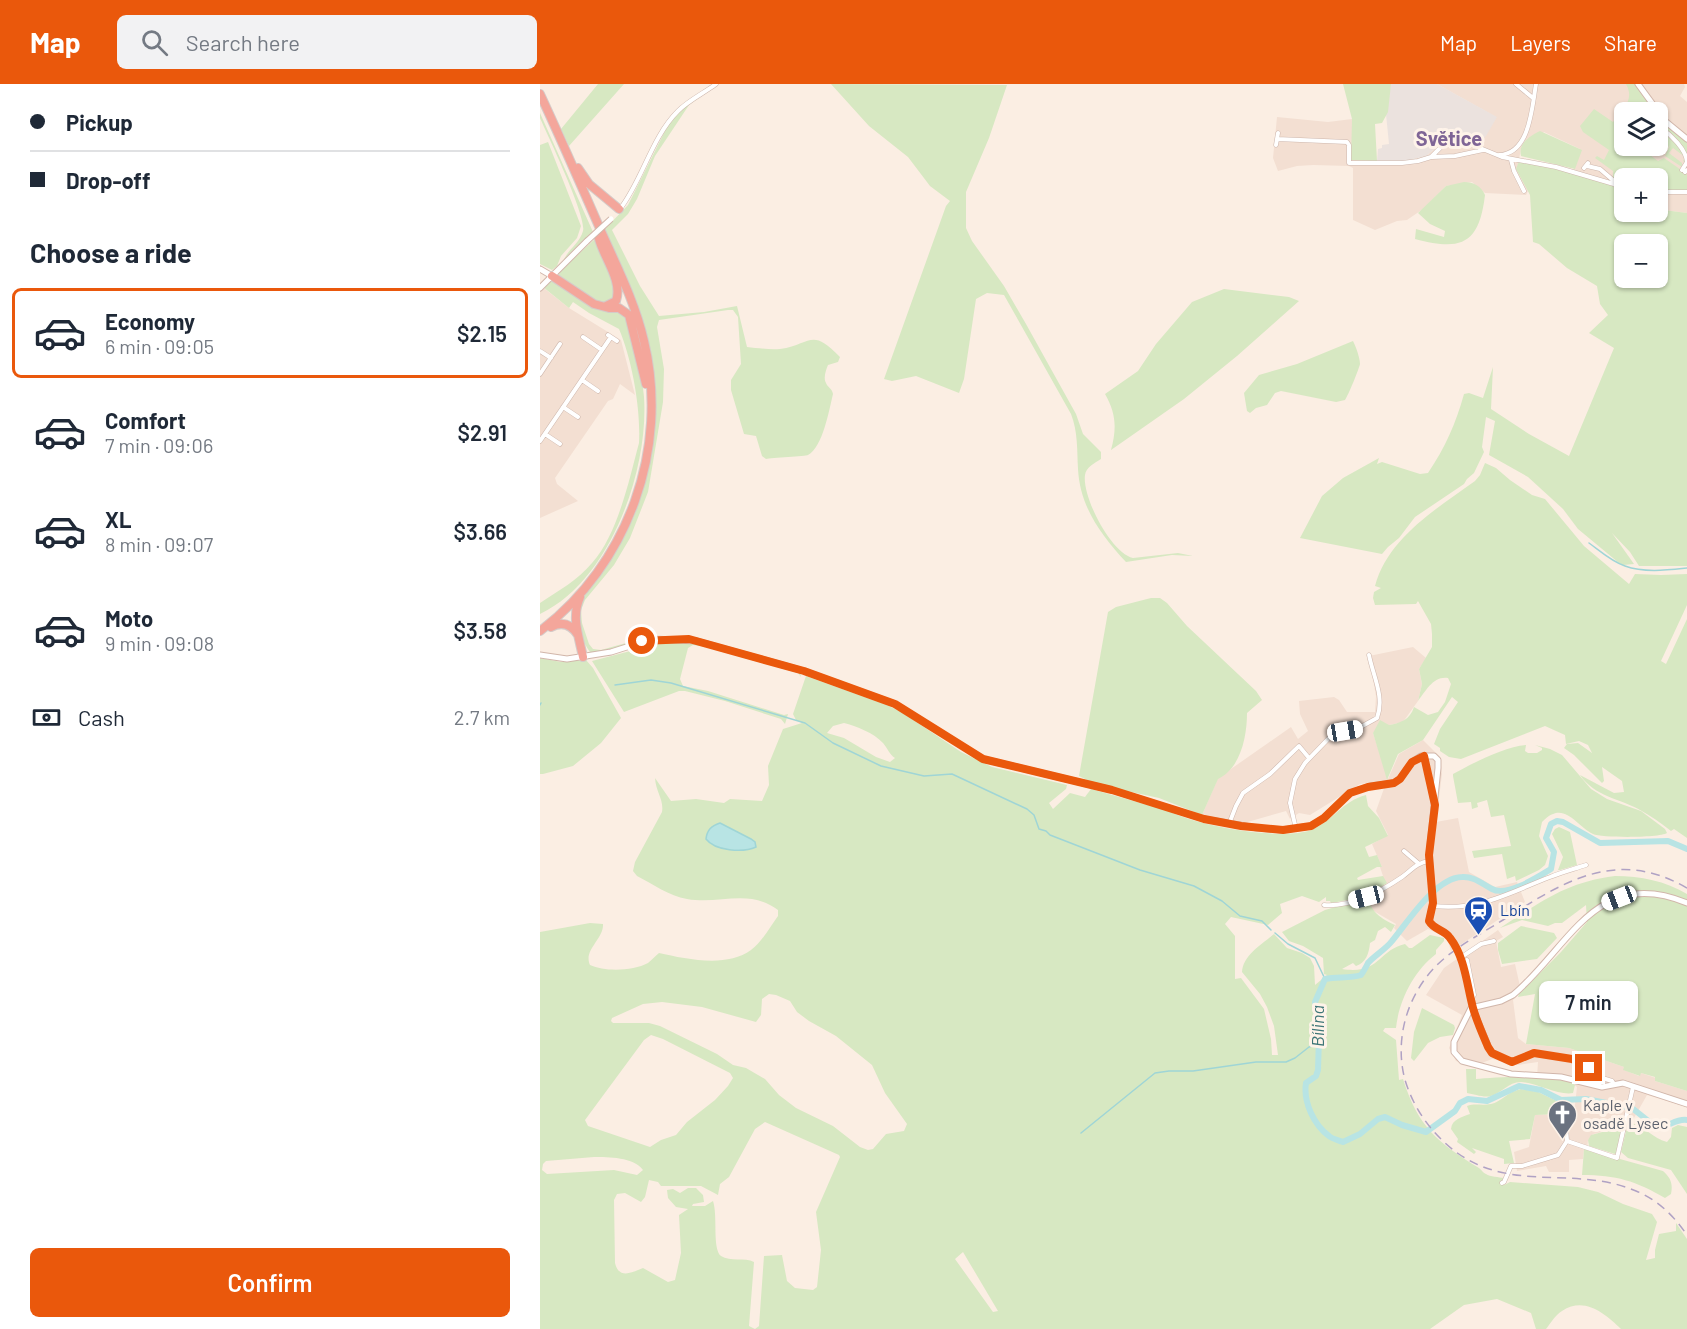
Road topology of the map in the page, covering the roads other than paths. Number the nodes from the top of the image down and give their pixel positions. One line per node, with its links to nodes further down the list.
1 (716, 84): 28 (street)
2 (1516, 84): 6 (street)
3 (1536, 84): 6 (street)
4 (1638, 84): 7 (street)
5 (540, 94): 11 (highway)
6 (1533, 98): 15 (street)
7 (1650, 102)
8 (540, 107): 29 (highway)
9 (1668, 123): 12 (street)
10 (1668, 134): 22 (street)
11 (560, 136): 28 (highway); 49 (highway)
12 (1687, 139)
13 (1276, 145): 17 (street)
14 (1483, 150): 16 (street); 17 (street); 17 (street)
15 (1516, 150): 16 (street); 19 (street)
16 (1495, 155): 18 (street)
17 (1431, 158)
18 (1512, 160): 19 (street); 25 (street)
19 (1522, 161): 24 (street)
20 (1683, 161): 22 (street)
21 (1586, 166): 23 (street)
22 (1684, 170)
23 (1614, 181)
24 (1614, 185)
25 (1524, 191)
26 (1668, 192): 27 (street)
27 (1687, 192)
28 (619, 209): 31 (street, bridge)
29 (599, 239): 33 (highway); 42 (highway)
30 (540, 269): 31 (street)
31 (552, 276): 32 (street); 33 (highway)
32 (540, 288)
33 (602, 307): 42 (highway)
34 (583, 337): 37 (street)
35 (617, 341): 37 (street)
36 (560, 344): 39 (street)
37 (602, 350): 41 (street)
38 (540, 351): 39 (street)
39 (551, 358): 40 (street)
40 (540, 374)
41 (582, 380): 43 (street); 44 (street)
42 (646, 384): 50 (highway)
43 (598, 391)
44 (563, 407): 45 (street); 46 (street)
45 (578, 417)
46 (545, 434): 47 (street); 48 (street)
47 (540, 441)
48 (560, 444)
49 (583, 592): 51 (highway); 52 (highway)
50 (540, 625)
51 (540, 632): 52 (highway)
52 (579, 638): 55 (highway)
53 (1369, 654): 57 (street)
54 (540, 655): 55 (street)
55 (584, 657): 59 (street)
56 (1424, 756): 58 (street); 58 (street); 60 (street)
57 (1309, 758): 59 (street); 60 (street)
58 (1435, 805): 62 (street)
59 (1228, 824): 60 (street)
60 (1296, 829)
61 (1404, 851): 63 (street)
62 (1429, 861): 63 (street); 65 (street)
63 (1418, 863): 67 (street)
64 (1586, 865): 65 (street)
65 (1433, 902): 69 (street)
66 (1687, 903): 72 (street)
67 (1324, 905)
68 (1494, 941): 69 (street)
69 (1460, 958): 71 (street)
70 (1467, 960): 71 (street)
71 (1471, 999): 72 (street)
72 (1473, 1007): 73 (street); 73 (street)
73 (1614, 1084): 74 (street)
74 (1634, 1087): 75 (street); 77 (street)
75 (1687, 1104)
76 (1566, 1127): 77 (street)
77 (1567, 1141): 78 (street)
78 (1502, 1183)

